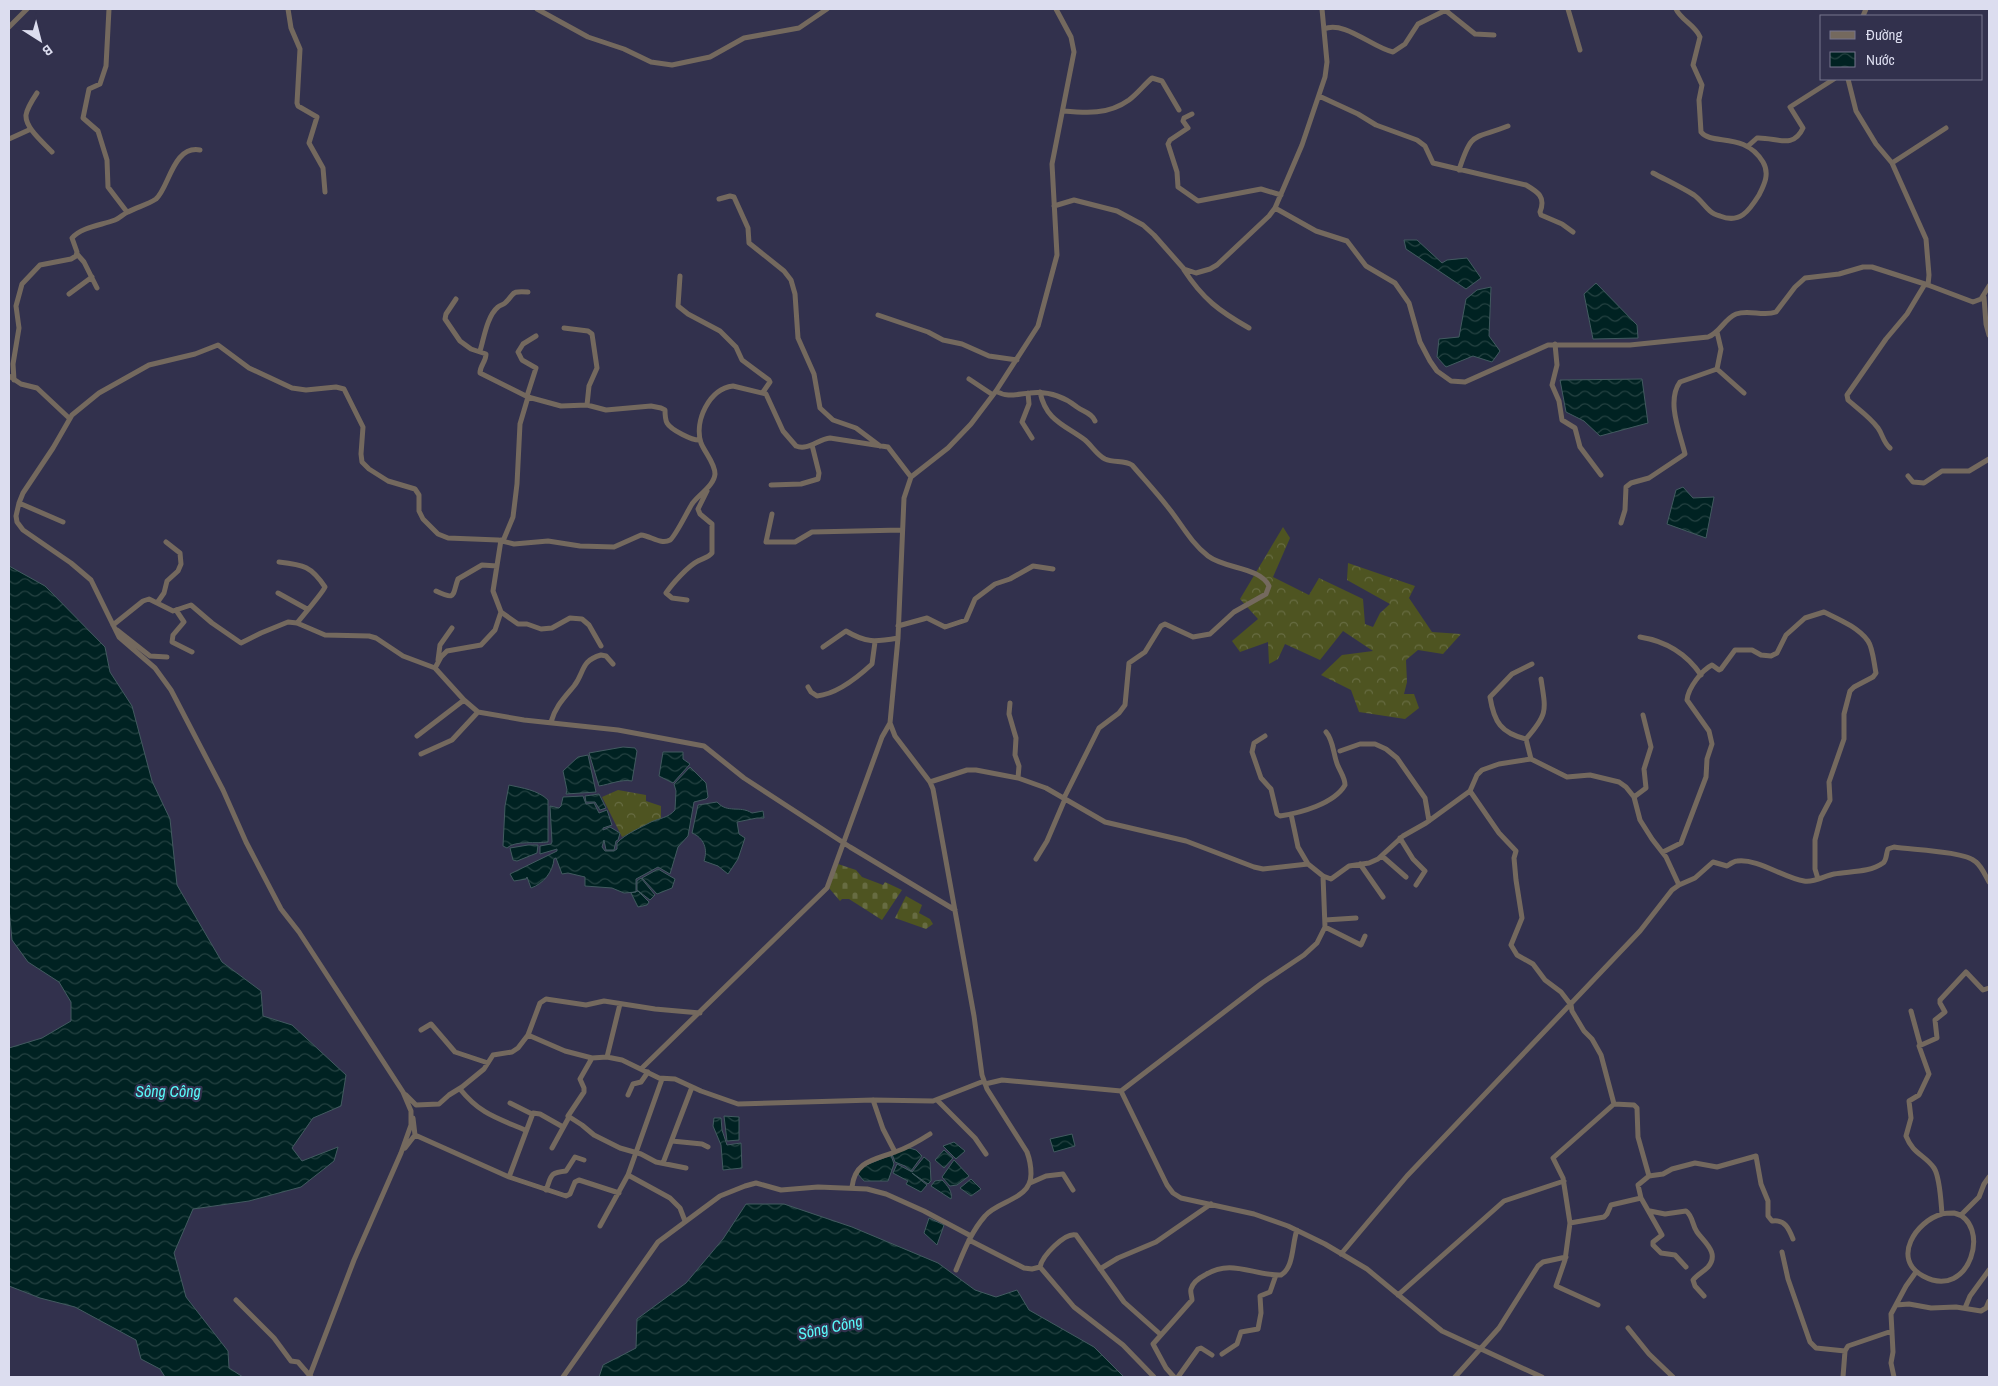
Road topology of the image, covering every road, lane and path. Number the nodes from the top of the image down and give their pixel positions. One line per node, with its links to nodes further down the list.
1 (27, 9): 11 (street)
2 (109, 9): 37 (street)
3 (288, 9): 32 (street)
4 (537, 9): 5 (street)
5 (827, 9)
6 (1056, 9): 20 (street)
7 (1322, 9): 12 (street)
8 (1568, 9): 14 (street)
9 (1676, 9): 26 (street)
10 (1446, 10): 12 (street); 13 (street)
11 (9, 27)
12 (1324, 29): 18 (street)
13 (1494, 35)
14 (1580, 50)
15 (1832, 80): 26 (street)
16 (1848, 80): 29 (street)
17 (37, 93): 23 (street)
18 (1319, 96): 30 (street); 33 (street)
19 (1179, 110): 20 (street)
20 (1063, 111): 35 (street)
21 (1192, 114): 33 (street)
22 (1508, 126): 30 (street)
23 (31, 128): 25 (street); 28 (street)
24 (1946, 128): 29 (street)
25 (9, 139)
26 (1748, 146): 31 (street)
27 (200, 150): 37 (street)
28 (52, 152)
29 (1892, 163): 43 (street)
30 (1459, 170): 38 (street)
31 (1653, 173)
32 (325, 192)
33 (1281, 195): 36 (street)
34 (719, 199): 74 (street)
35 (1054, 206): 40 (street); 58 (street)
36 (1275, 208): 40 (street); 56 (street)
37 (127, 212): 39 (street)
38 (1573, 232)
39 (77, 254): 42 (street); 60 (street)
40 (1184, 269): 52 (street)
41 (680, 276): 62 (street)
42 (92, 277): 45 (street); 47 (street)
43 (1926, 284): 48 (street); 53 (street); 75 (street)
44 (1989, 286): 48 (street)
45 (97, 288)
46 (528, 292): 57 (street)
47 (69, 294)
48 (1984, 296): 54 (street)
49 (456, 298): 57 (street)
50 (878, 316): 58 (street)
51 (564, 328): 68 (street)
52 (1249, 328)
53 (1717, 332): 56 (street); 59 (street)
54 (1989, 335)
55 (536, 336): 67 (street)
56 (1555, 344): 77 (street)
57 (480, 351): 67 (street)
58 (1017, 360): 64 (street)
59 (1717, 369): 66 (street); 85 (street)
60 (11, 378): 69 (street)
61 (969, 380): 64 (street)
62 (763, 392): 72 (street); 73 (street)
63 (1040, 392): 65 (street); 70 (street); 136 (street)
64 (994, 393): 65 (street); 79 (street)
65 (1028, 393): 71 (street)
66 (1744, 393)
67 (527, 397): 68 (street); 87 (street)
68 (587, 405): 72 (street)
69 (69, 418): 82 (street); 87 (street)
70 (1095, 421)
71 (1032, 438)
72 (700, 440): 80 (street)
73 (812, 445): 74 (street); 81 (street)
74 (880, 446): 79 (street)
75 (1890, 448)
76 (1989, 459): 78 (street)
77 (1601, 475)
78 (1908, 476)
79 (911, 477): 86 (street)
80 (710, 484): 87 (street); 94 (street)
81 (771, 486)
82 (19, 503): 84 (street); 100 (street)
83 (772, 514): 86 (street)
84 (63, 522)
85 (1621, 523)
86 (902, 530): 101 (street)
87 (502, 541): 90 (street)
88 (166, 542): 95 (street)
89 (279, 562): 96 (street)
90 (497, 566): 92 (street); 98 (street)
91 (1052, 569): 101 (street)
92 (436, 591)
93 (278, 593): 96 (street)
94 (687, 600)
95 (157, 602): 97 (street); 100 (street)
96 (307, 609): 99 (street)
97 (176, 610): 99 (street); 108 (street)
98 (500, 612): 106 (street); 110 (street)
99 (297, 623): 113 (street)
100 (114, 626): 109 (street); 176 (street)
101 (898, 626): 104 (street)
102 (452, 628): 110 (street)
103 (1640, 637): 114 (street)
104 (898, 638): 105 (street); 122 (street)
105 (875, 642): 107 (street); 116 (street)
106 (601, 646)
107 (823, 647)
108 (192, 652)
109 (167, 656)
110 (438, 662): 113 (street)
111 (613, 664): 121 (street)
112 (1532, 664): 128 (street)
113 (435, 668): 117 (street)
114 (1701, 675): 141 (street); 148 (street)
115 (1541, 679): 128 (street)
116 (808, 686)
117 (464, 700): 119 (street); 124 (street)
118 (1010, 704): 132 (street)
119 (478, 712): 121 (street); 130 (street)
120 (1643, 715): 135 (street)
121 (551, 722): 140 (street)
122 (890, 723): 125 (street); 127 (street)
123 (1326, 732): 137 (street)
124 (417, 736)
125 (895, 736): 127 (street); 133 (street)
126 (1265, 736): 137 (street)
127 (882, 737): 140 (street)
128 (1526, 739): 131 (street)
129 (1340, 751): 138 (street)
130 (420, 754)
131 (1531, 759): 134 (street); 135 (street)
132 (1018, 778): 133 (street); 136 (street)
133 (930, 782): 153 (street)
134 (1470, 791): 138 (street); 160 (street)
135 (1634, 797): 141 (street)
136 (1064, 798): 143 (street); 144 (street)
137 (1291, 814): 144 (street)
138 (1429, 822): 139 (street)
139 (1400, 838): 142 (street); 150 (street)
140 (843, 843): 153 (street); 162 (street)
141 (1663, 852): 151 (street)
142 (1382, 856): 145 (street); 147 (street)
143 (1036, 859)
144 (1308, 864): 146 (street)
145 (1360, 864): 146 (street); 152 (street)
146 (1323, 876): 155 (street)
147 (1406, 877)
148 (1818, 879): 149 (street); 151 (street)
149 (1989, 882)
150 (1416, 885)
151 (1678, 885): 160 (street)
152 (1383, 897)
153 (955, 910): 172 (street)
154 (1356, 918): 155 (street)
155 (1325, 920): 156 (street)
156 (1324, 927): 157 (street); 175 (street)
157 (1366, 936)
158 (1989, 988): 165 (street)
159 (620, 1004): 162 (street); 164 (street); 166 (street)
160 (1571, 1005): 181 (street); 221 (street)
161 (1911, 1011): 165 (street)
162 (700, 1013): 169 (street)
163 (421, 1030): 168 (street)
164 (528, 1035): 167 (street); 168 (street)
165 (1920, 1044): 212 (street)
166 (607, 1057): 167 (street); 169 (street)
167 (592, 1058): 184 (street)
168 (488, 1063): 174 (street)
169 (642, 1068): 170 (street)
170 (648, 1072): 171 (street); 177 (street)
171 (662, 1079): 173 (street); 194 (street)
172 (984, 1083): 175 (street); 179 (street); 204 (street)
173 (692, 1087): 178 (street); 189 (street)
174 (460, 1089): 176 (street); 186 (street)
175 (1121, 1091): 210 (street)
176 (403, 1092): 182 (street)
177 (628, 1095)
178 (873, 1100): 179 (street); 192 (street)
179 (937, 1100): 195 (street)
180 (510, 1103): 183 (street)
181 (1614, 1104): 200 (street); 203 (street)
182 (410, 1111): 188 (street); 193 (street)
183 (532, 1114): 185 (street); 186 (street)
184 (569, 1118): 185 (street); 194 (street)
185 (564, 1128): 191 (street)
186 (525, 1130): 201 (street)
187 (930, 1134): 192 (street)
188 (416, 1135): 193 (street); 201 (street)
189 (672, 1141): 190 (street); 197 (street)
190 (708, 1147)
191 (552, 1148)
192 (895, 1152): 205 (street)
193 (401, 1153): 244 (street)
194 (636, 1153): 197 (street); 199 (street)
195 (986, 1154)
196 (584, 1160): 206 (street)
197 (663, 1163): 198 (street)
198 (686, 1168)
199 (628, 1175): 208 (street); 214 (street)
200 (1649, 1176): 209 (street); 219 (street)
201 (509, 1177): 206 (street)
202 (1989, 1177): 213 (street)
203 (1564, 1181): 215 (street); 230 (street)
204 (1030, 1183): 207 (street); 218 (street)
205 (852, 1187): 214 (street); 218 (street)
206 (546, 1190): 208 (street)
207 (1073, 1190)
208 (619, 1193): 216 (street)
209 (1641, 1198): 211 (street); 215 (street)
210 (1210, 1204): 217 (street); 225 (street)
211 (1650, 1211): 224 (street); 231 (street)
212 (1942, 1214): 213 (street); 228 (street)
213 (1961, 1215): 228 (street)
214 (685, 1221): 245 (street)
215 (1570, 1223): 222 (street)
216 (600, 1226)
217 (1297, 1230): 221 (street); 229 (street)
218 (970, 1238): 223 (street); 226 (street)
219 (1793, 1239)
220 (1782, 1252): 241 (street)
221 (1341, 1254): 230 (street)
222 (1566, 1257): 234 (street); 240 (street)
223 (1040, 1267): 225 (street); 246 (street)
224 (1686, 1267)
225 (1100, 1269): 239 (street)
226 (956, 1270)
227 (1989, 1270): 236 (street)
228 (1916, 1272): 235 (street)
229 (1276, 1275): 239 (street); 242 (street)
230 (1398, 1295): 240 (street)
231 (1704, 1296)
232 (236, 1300): 244 (street)
233 (1989, 1301): 236 (street)
234 (1598, 1305)
235 (1896, 1305): 236 (street); 238 (street)
236 (1965, 1308)
237 (1628, 1328): 250 (street)
238 (1892, 1331): 241 (street); 252 (street)
239 (1160, 1334): 247 (street)
240 (1481, 1349): 248 (street); 249 (street)
241 (1845, 1351): 251 (street)
242 (1222, 1354)
243 (1212, 1356): 247 (street)
244 (311, 1376)
245 (563, 1377)
246 (1154, 1377)
247 (1176, 1377)
248 (1455, 1377)
249 (1542, 1377)
250 (1673, 1377)
251 (1843, 1377)
252 (1894, 1377)

